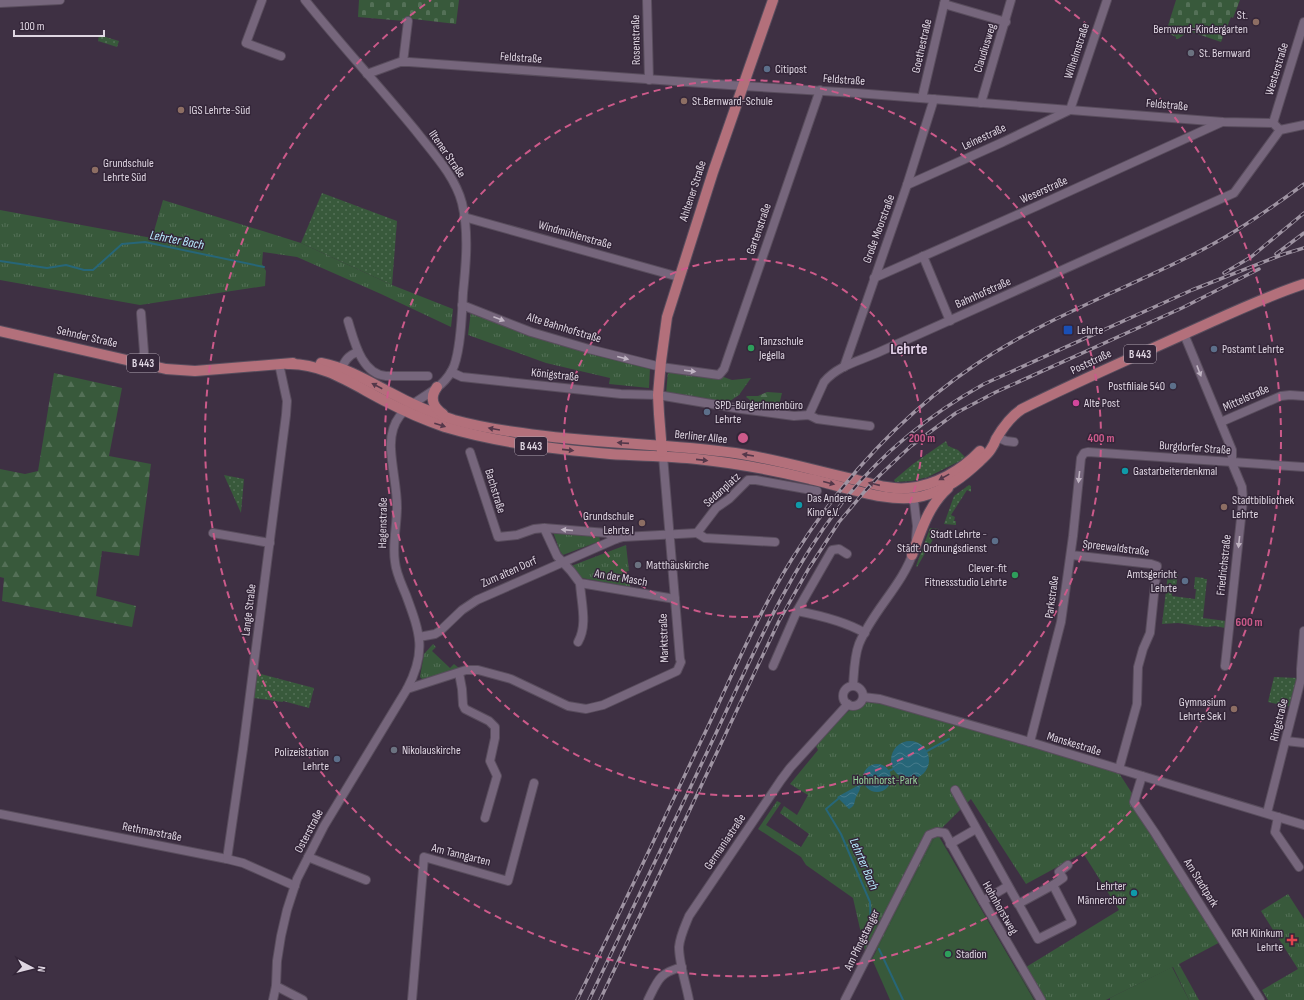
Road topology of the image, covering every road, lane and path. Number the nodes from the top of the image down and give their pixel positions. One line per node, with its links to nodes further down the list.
1 (53, 0): 2 (street); 10 (street)
2 (60, 0)
3 (262, 0): 14 (street)
4 (305, 0): 16 (street, Iltener Straße)
5 (648, 0): 17 (street, Rosenstraße)
6 (773, 0): 18 (main road, Ahltener Straße)
7 (1012, 0): 12 (street, Claudiusweg)
8 (1107, 0): 23 (street, Wilhelmstraße)
9 (945, 2): 12 (street); 20 (street, Goethestraße)
10 (0, 3)
11 (408, 21): 15 (street)
12 (1006, 22): 22 (street, Claudiusweg)
13 (1304, 22): 25 (street, Westerstraße)
14 (281, 56)
15 (403, 62): 16 (street, Feldstraße); 17 (street, Feldstraße)
16 (367, 74): 29 (street, Iltener Straße)
17 (649, 80): 18 (street, Feldstraße)
18 (743, 86): 19 (street, Feldstraße); 31 (main road, Ahltener Straße)
19 (820, 90): 20 (street, Feldstraße); 47 (street, Gartenstraße)
20 (922, 98): 21 (street, Feldstraße)
21 (934, 99): 22 (street, Feldstraße); 28 (street, Große Moorstraße)
22 (981, 103): 23 (street, Feldstraße)
23 (1070, 110): 24 (street, Feldstraße); 28 (street, Leinestraße)
24 (1223, 122): 25 (street, Feldstraße); 30 (street, Weserstraße)
25 (1273, 123): 27 (street)
26 (1304, 125): 27 (street)
27 (1280, 130): 37 (street, Bahnhofstraße)
28 (907, 185): 32 (street, Große Moorstraße)
29 (464, 217): 31 (street, Windmühlenstraße); 34 (street, Iltener Straße)
30 (923, 256): 32 (street, Weserstraße); 37 (street)
31 (679, 277): 43 (main road, Ahltener Straße)
32 (874, 278): 44 (street, Große Moorstraße)
33 (1304, 284): 39 (main road, Poststraße / B 443)
34 (462, 305): 43 (street, Alte Bahnhofstraße, one-way to 43); 46 (street, Iltener Straße)
35 (141, 313): 41 (street)
36 (348, 321): 40 (street)
37 (950, 321): 44 (street, Bahnhofstraße)
38 (0, 331): 41 (main road, Sehnder Straße / B 443)
39 (1184, 334): 55 (street, Friedrichstraße, one-way to 55); 57 (main road, Poststraße / B 443)
40 (358, 352): 45 (street); 48 (street)
41 (142, 363): 42 (main road, Sehnder Straße / B 443)
42 (284, 364): 45 (main road, Sehnder Straße / B 443); 73 (street, Lange Straße)
43 (661, 367): 47 (street, Alte Bahnhofstraße, one-way to 47); 50 (main road, Ahltener Straße)
44 (844, 367): 53 (street, Bahnhofstraße)
45 (340, 372): 52 (main road, Sehnder Straße / B 443)
46 (451, 372): 49 (street, Iltener Straße); 50 (street, Königstraße)
47 (720, 375)
48 (428, 376)
49 (437, 387): 52 (street, Iltener Straße); 54 (main road)
50 (658, 394): 53 (street); 59 (main road, Marktstraße)
51 (1304, 396): 55 (street, Mittelstraße)
52 (408, 407): 54 (main road, Berliner Allee / B 443); 59 (main road, Berliner Allee / B 443, one-way to 59); 83 (street, Hagenstraße)
53 (809, 415): 56 (street)
54 (454, 420): 59 (main road, Berliner Allee / B 443, one-way to 54)
55 (1221, 422): 62 (street, Friedrichstraße)
56 (870, 426)
57 (997, 436): 58 (street); 64 (main road, Poststraße / B 443); 66 (main road, Berliner Allee / B 443, one-way to 66)
58 (1014, 442)
59 (662, 451): 66 (main road, Berliner Allee / B 443); 70 (street, Marktstraße)
60 (470, 452): 67 (street, Bachstraße)
61 (1084, 453): 62 (street, Burgdorfer Straße); 76 (street, Parkstraße, one-way to 76)
62 (1232, 463): 63 (street, Burgdorfer Straße); 86 (street, Friedrichstraße, one-way to 86)
63 (1304, 467)
64 (952, 484): 66 (main road, Poststraße / B 443); 75 (main road)
65 (817, 492): 69 (street, Sedanplatz)
66 (914, 493): 75 (street)
67 (544, 528): 71 (street, one-way to 67); 77 (street, An der Masch)
68 (213, 533): 73 (street)
69 (697, 533): 70 (street); 72 (street)
70 (670, 535): 71 (street); 79 (street, Marktstraße)
71 (616, 539): 77 (street, Zum alten Dorf)
72 (775, 542)
73 (270, 543): 108 (street, Lange Straße)
74 (847, 554): 80 (street)
75 (912, 555): 82 (street)
76 (1071, 555): 93 (street, Parkstraße); 95 (street, Spreewaldstraße)
77 (563, 562): 78 (street, An der Masch); 83 (street, Zum alten Dorf)
78 (580, 583): 79 (street, An der Masch); 84 (street)
79 (675, 599): 87 (street, Marktstraße)
80 (797, 611): 82 (street); 85 (street)
81 (1304, 631): 92 (street, Ringstraße)
82 (865, 633): 88 (street)
83 (419, 637): 89 (street, Hagenstraße)
84 (578, 642)
85 (773, 666)
86 (1225, 666)
87 (459, 672): 89 (street, Marktstraße); 102 (street)
88 (853, 686): 90 (street); 91 (street)
89 (407, 689): 107 (street, Osterstraße)
90 (863, 697): 91 (street); 93 (street, Manskestraße)
91 (848, 704): 117 (street, Germaniastraße)
92 (1286, 741): 94 (street); 99 (street, Ringstraße)
93 (1030, 742): 95 (street, Manskestraße)
94 (1304, 743)
95 (1119, 769): 96 (street, Manskestraße)
96 (1142, 776): 99 (street, Manskestraße); 126 (street, Am Stadtpark)
97 (534, 783): 121 (street, Am Tanngarten)
98 (955, 790): 104 (street)
99 (1267, 813): 101 (street, Manskestraße)
100 (0, 814): 108 (street, Rethmarstraße)
101 (1278, 817): 103 (street, Manskestraße); 110 (street)
102 (485, 818)
103 (1304, 825)
104 (976, 829): 106 (street); 114 (street)
105 (937, 832): 106 (street, Hohnhorstweg); 124 (street, Am Pfingstanger)
106 (950, 844): 115 (street, Hohnhorstweg)
107 (308, 857): 111 (street); 113 (street, Osterstraße)
108 (227, 859): 113 (street, Rethmarstraße)
109 (1068, 865): 112 (street)
110 (1299, 867)
111 (366, 880)
112 (1052, 884): 116 (street); 116 (street)
113 (295, 886): 118 (street, Osterstraße)
114 (1008, 886): 115 (street); 116 (street)
115 (985, 900): 125 (street, Hohnhorstweg)
116 (1018, 904)
117 (682, 967): 122 (street); 123 (street, Germaniastraße)
118 (276, 986): 119 (street, Osterstraße); 120 (street)
119 (273, 1000)
120 (303, 1000)
121 (412, 1000)
122 (648, 1000)
123 (689, 1000)
124 (845, 1000)
125 (1041, 1000)
126 (1260, 1000)

